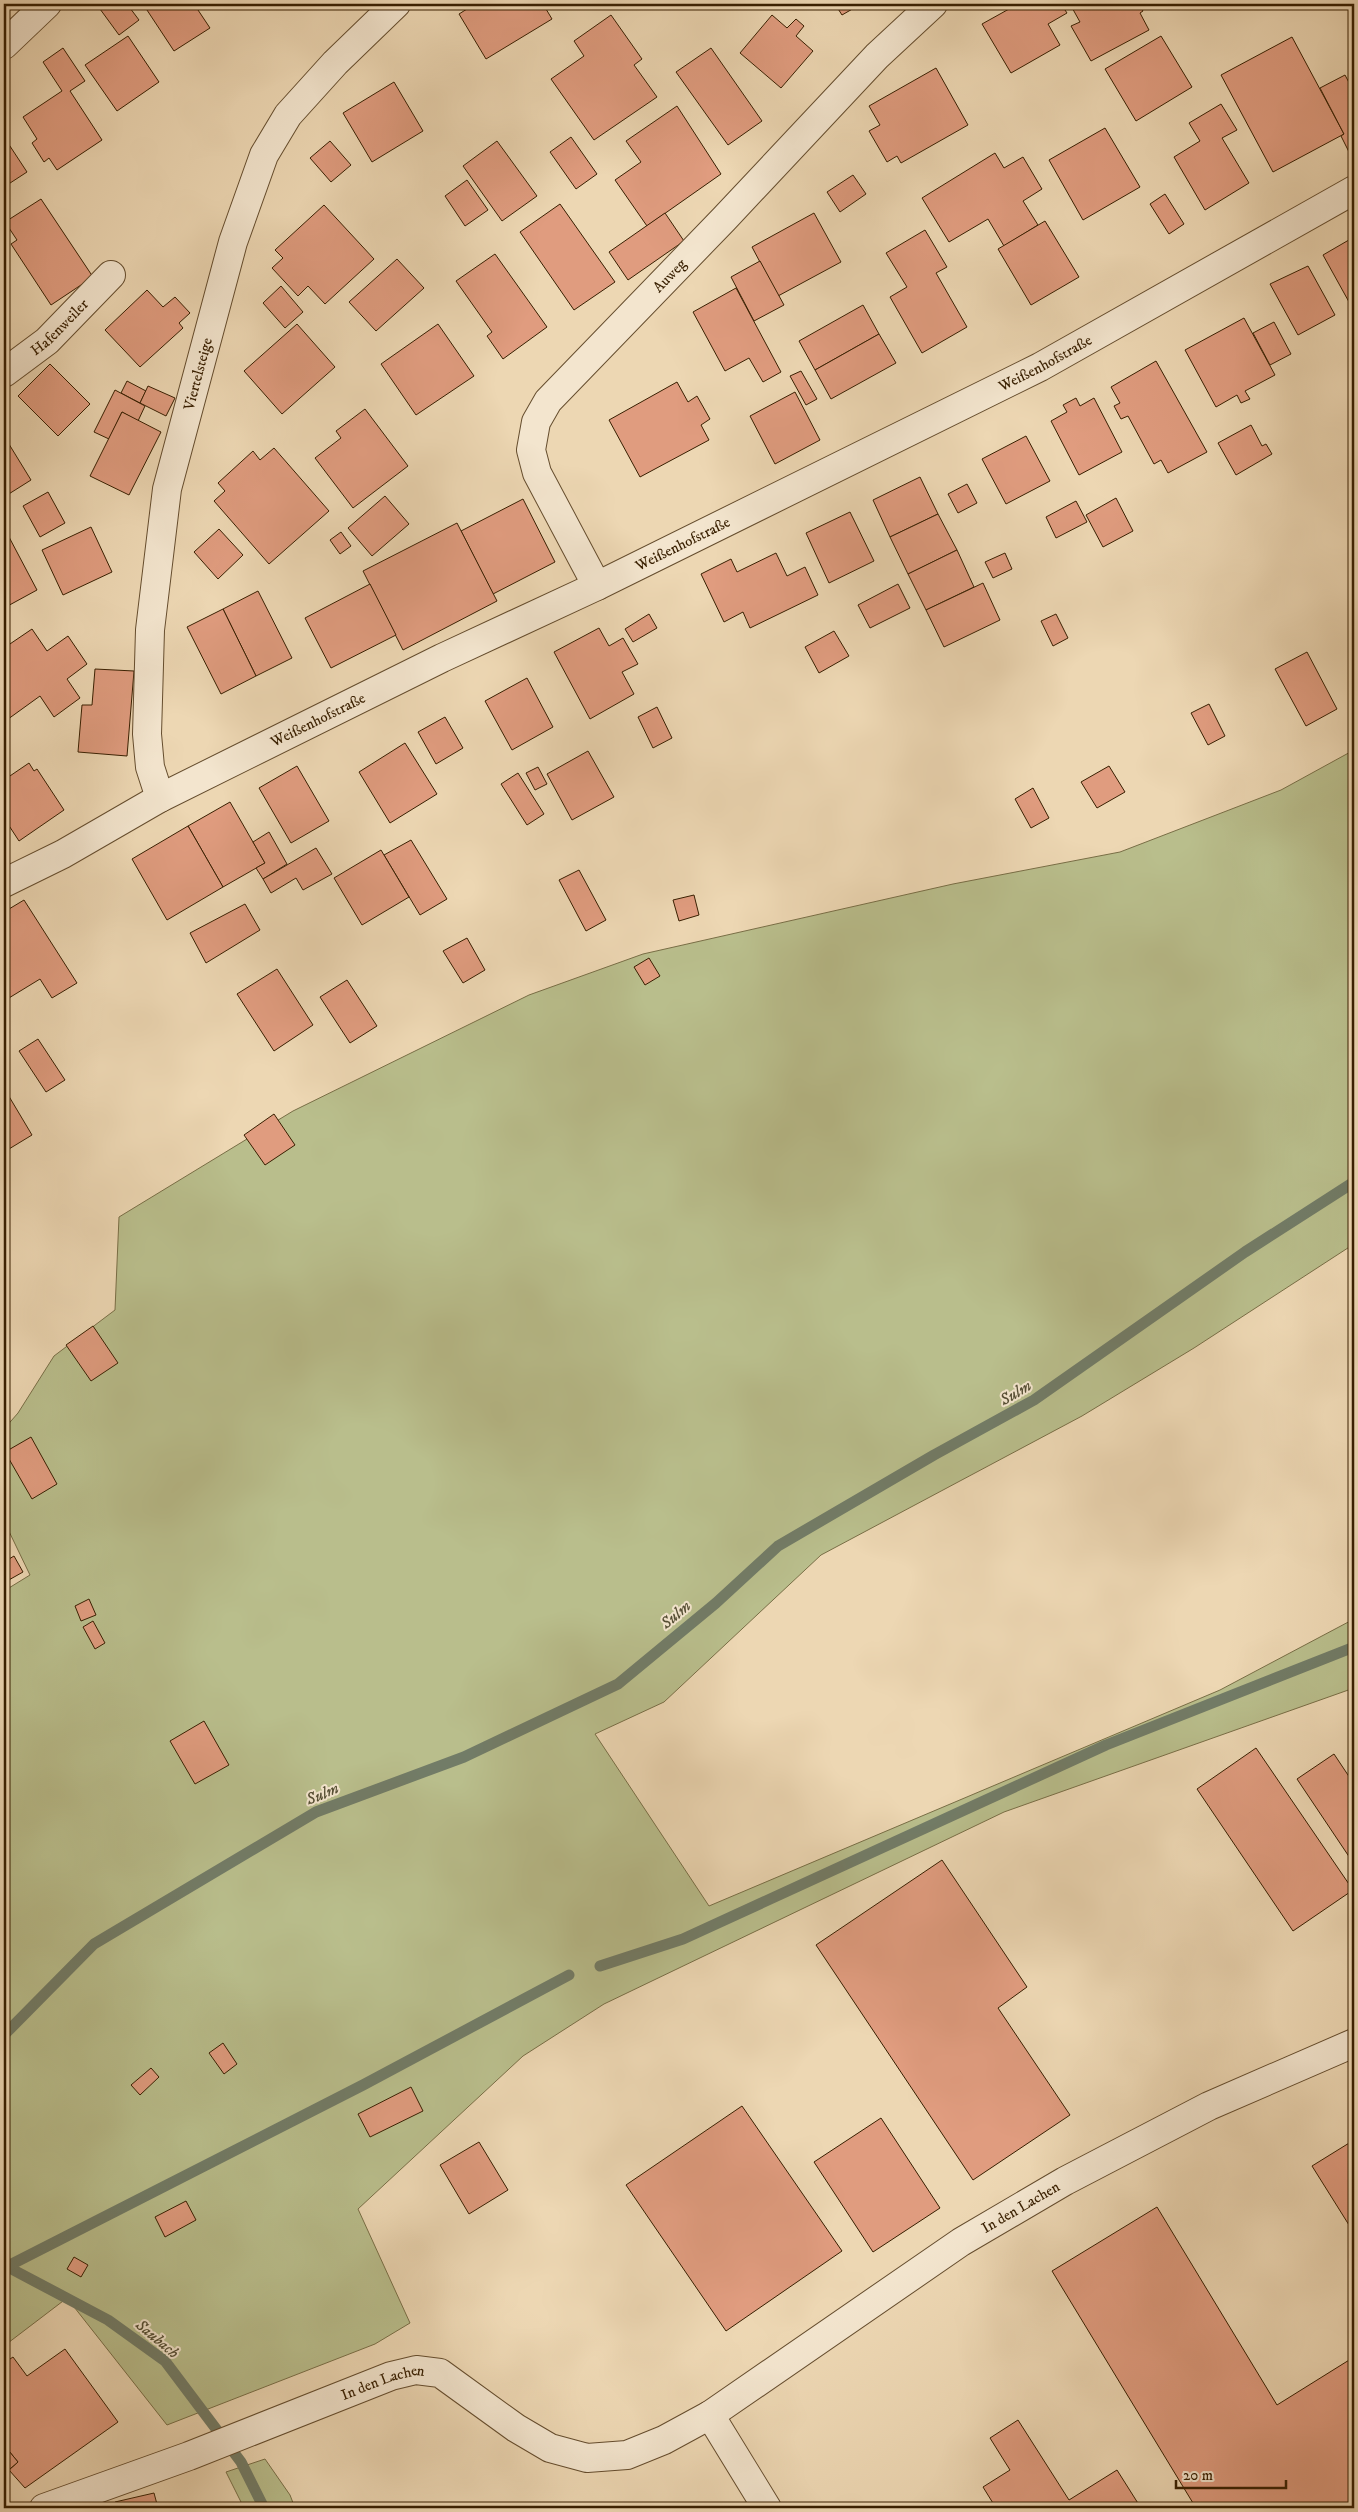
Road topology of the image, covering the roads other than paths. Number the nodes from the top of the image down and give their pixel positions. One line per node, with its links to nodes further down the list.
1 (47, 4): 4 (street)
2 (396, 4): 9 (street, Viertelsteige)
3 (933, 4): 8 (street, Auweg)
4 (4, 45)
5 (1354, 190): 8 (street, Weißenhofstraße)
6 (111, 274): 7 (street, Hafenweiler)
7 (4, 373)
8 (597, 586): 9 (street, Weißenhofstraße)
9 (160, 798): 10 (street, Weißenhofstraße)
10 (4, 883)
11 (1354, 2043): 12 (street, In den Lachen)
12 (710, 2415): 13 (street, In den Lachen); 14 (street)
13 (44, 2508)
14 (767, 2508)

